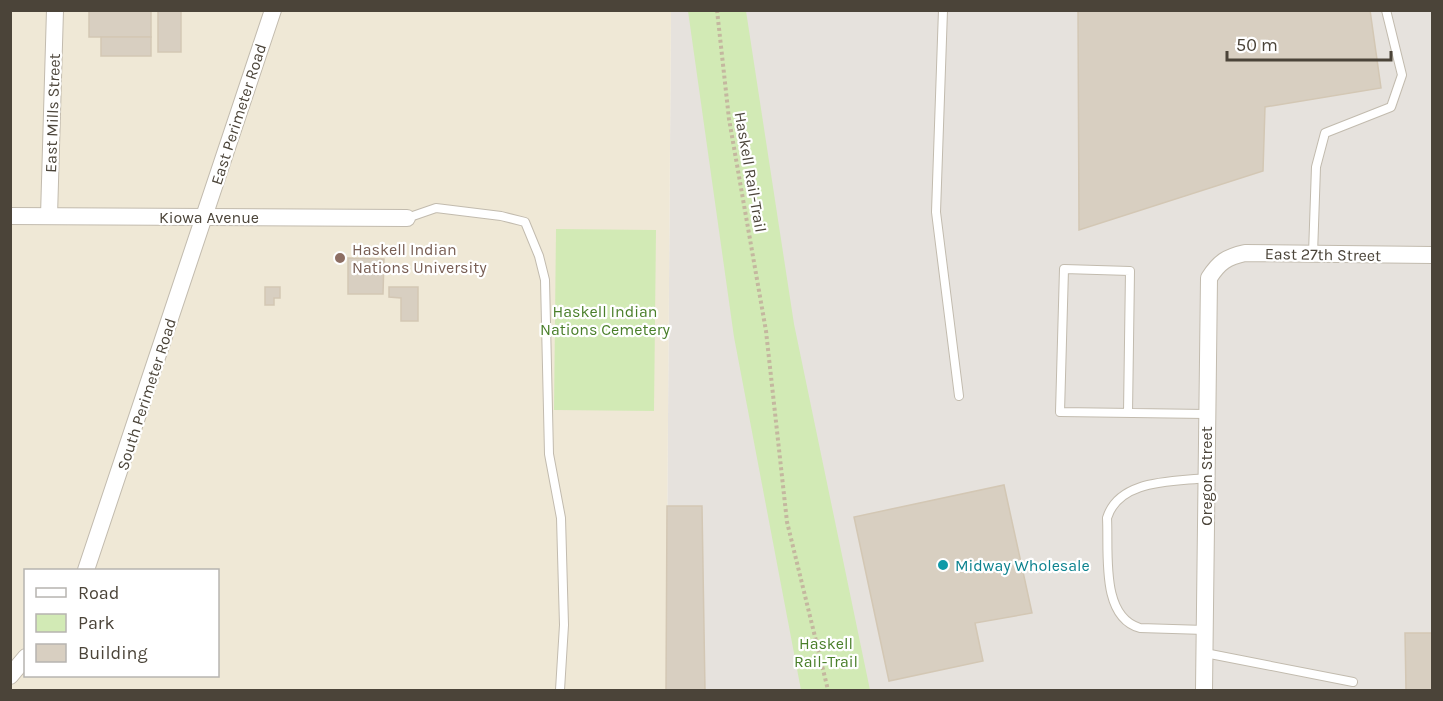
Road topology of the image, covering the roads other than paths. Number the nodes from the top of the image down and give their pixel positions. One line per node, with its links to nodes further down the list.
1 (55, 10): 6 (street, East Mills Street)
2 (273, 10): 7 (street, East Perimeter Road)
3 (943, 10): 12 (lane)
4 (1386, 10): 9 (lane)
5 (10, 216): 6 (street, Kiowa Avenue)
6 (49, 216): 7 (street, Kiowa Avenue)
7 (204, 218): 8 (street, Kiowa Avenue); 16 (street, South Perimeter Road)
8 (407, 218): 22 (lane)
9 (1313, 254): 10 (street, East 27th Street); 11 (street, East 27th Street)
10 (1432, 255)
11 (1217, 264): 14 (street, Oregon Street)
12 (959, 396)
13 (1128, 413): 13 (lane); 14 (lane)
14 (1206, 414): 15 (street, Oregon Street)
15 (1206, 478): 17 (street, Oregon Street); 17 (lane)
16 (86, 569)
17 (1205, 630): 18 (street, Oregon Street)
18 (1204, 653): 21 (lane); 23 (street, Oregon Street)
19 (24, 659): 20 (street)
20 (10, 676)
21 (1353, 682)
22 (560, 690)
23 (1204, 690)

